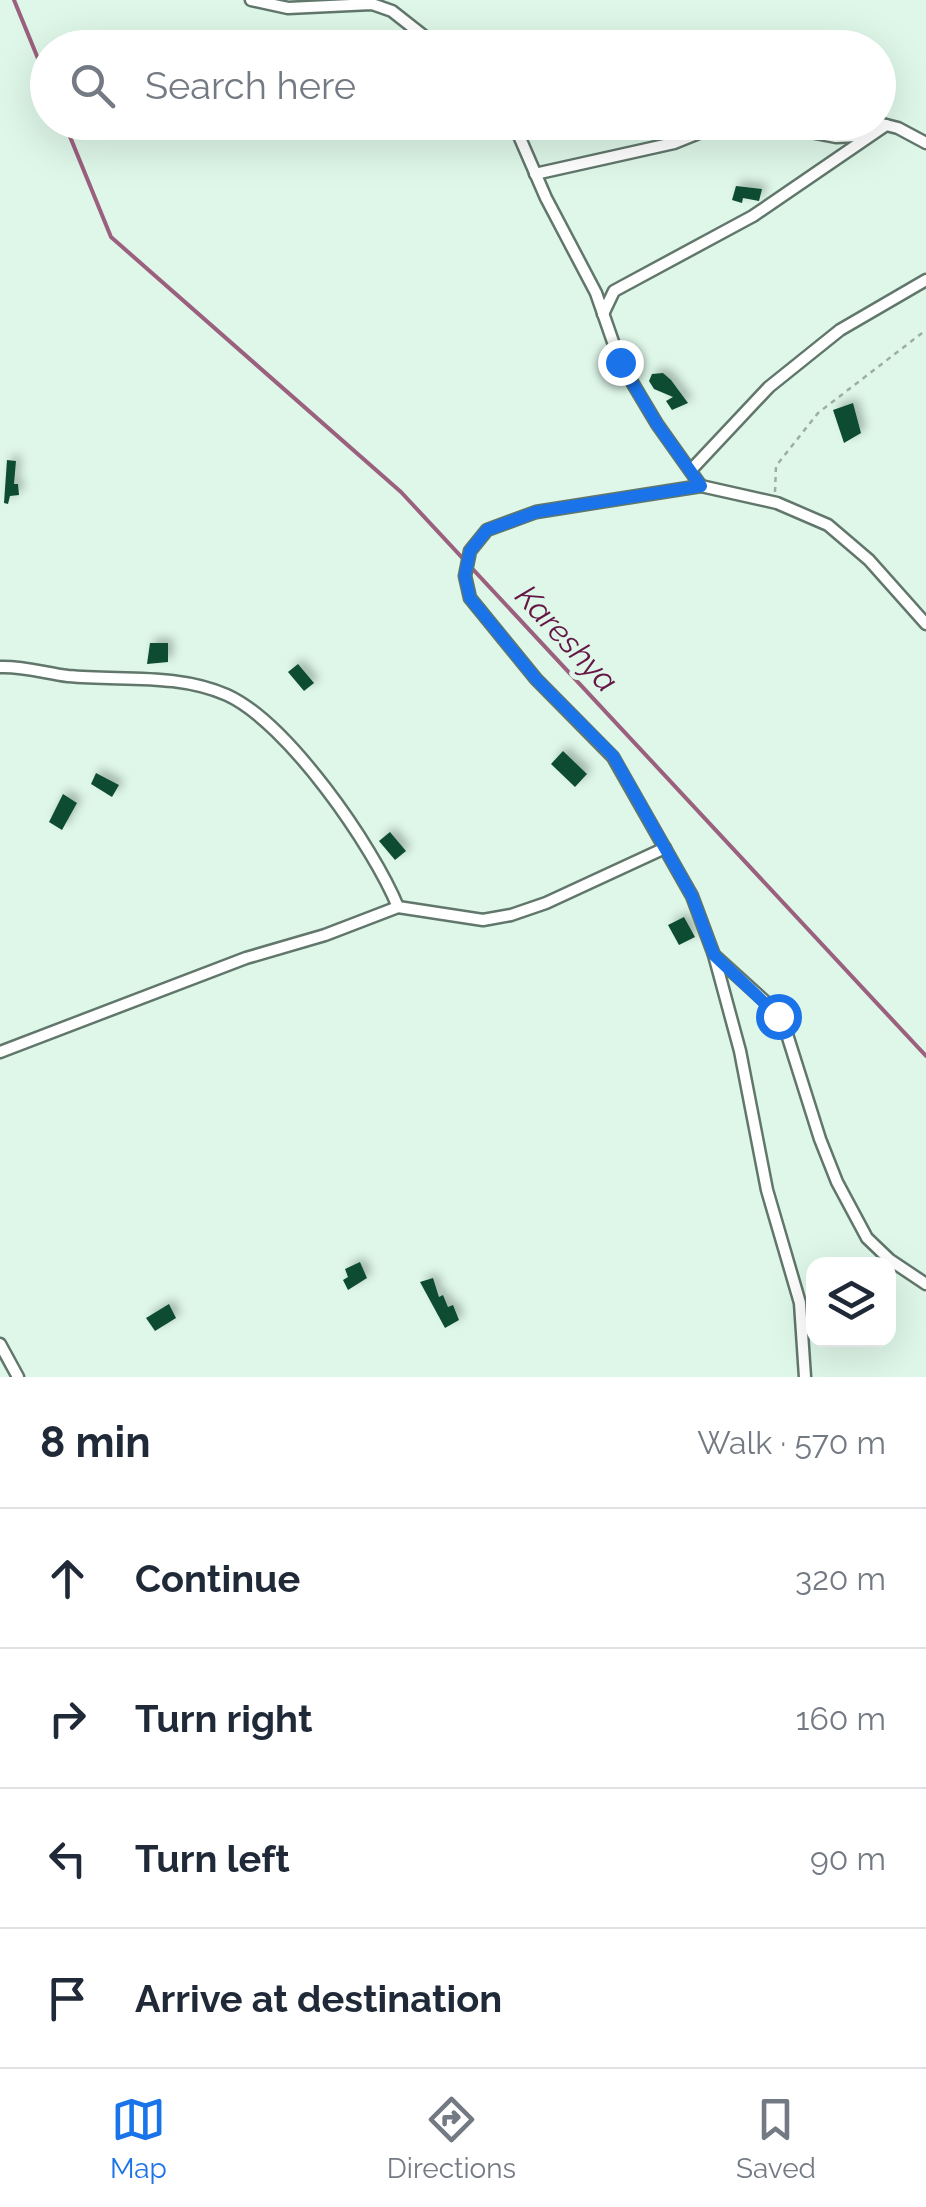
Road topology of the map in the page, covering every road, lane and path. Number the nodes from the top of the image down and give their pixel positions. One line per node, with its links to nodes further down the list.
1 (252, 0): 2 (street)
2 (417, 30)
3 (896, 130): 7 (street)
4 (521, 140): 8 (street)
5 (681, 140): 8 (street)
6 (864, 140): 10 (street)
7 (926, 143)
8 (536, 174): 10 (street)
9 (926, 280): 12 (street)
10 (603, 315): 12 (street)
11 (926, 330): 14 (path)
12 (690, 470): 13 (street)
13 (701, 486): 14 (street); 17 (street)
14 (777, 503): 15 (street)
15 (926, 624)
16 (0, 667): 18 (street)
17 (665, 848): 18 (street); 19 (street)
18 (398, 907): 20 (street)
19 (714, 955): 21 (street); 24 (street)
20 (0, 1052)
21 (926, 1284)
22 (0, 1344): 23 (street)
23 (18, 1377)
24 (804, 1377)

